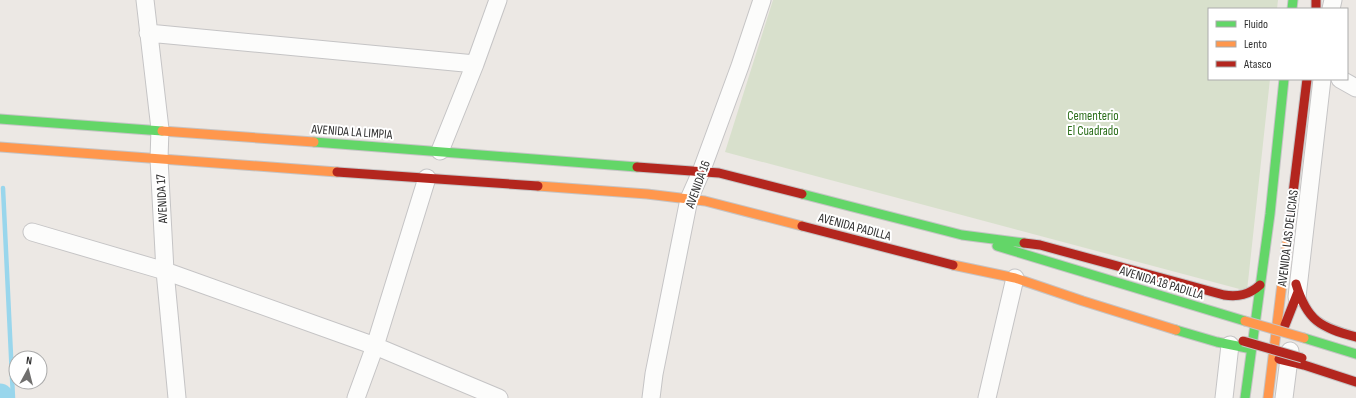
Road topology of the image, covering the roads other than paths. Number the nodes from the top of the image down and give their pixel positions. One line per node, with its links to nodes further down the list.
1 (498, 0): 5 (street)
2 (762, 0): 16 (street, AVENIDA 16)
3 (143, 2): 4 (street, AVENIDA 17)
4 (148, 33): 5 (street); 12 (street, AVENIDA 17)
5 (476, 64): 14 (street)
6 (1284, 80): 24 (main road, AVENIDA LAS DELICIAS)
7 (1307, 80): 21 (main road, AVENIDA LAS DELICIAS)
8 (1322, 80): 25 (street, AVENIDA LAS DELICIAS)
9 (1342, 80): 10 (street)
10 (1356, 88)
11 (0, 118): 12 (main road, AVENIDA LA LIMPIA)
12 (160, 129): 14 (main road, AVENIDA LA LIMPIA); 15 (street, AVENIDA 17)
13 (0, 147): 15 (main road)
14 (440, 150): 16 (main road, AVENIDA LA LIMPIA)
15 (159, 159): 17 (main road); 22 (street, AVENIDA 17)
16 (701, 172): 18 (street, AVENIDA 16); 20 (main road, AVENIDA PADILLA)
17 (426, 178): 18 (main road); 28 (street)
18 (689, 199): 23 (main road, AVENIDA PADILLA); 37 (street, AVENIDA 16)
19 (32, 232): 22 (street)
20 (962, 234): 24 (main road); 30 (main road, AVENIDA 18 PADILLA, bridge)
21 (1288, 238): 25 (main road); 31 (main road, AVENIDA LAS DELICIAS)
22 (166, 270): 28 (street); 34 (street, AVENIDA 17)
23 (1015, 278): 27 (main road); 32 (main road, bridge); 38 (street)
24 (1260, 285): 29 (main road, AVENIDA LAS DELICIAS)
25 (1298, 292): 26 (main road); 31 (street, AVENIDA LAS DELICIAS)
26 (1356, 338)
27 (1230, 345): 29 (main road); 39 (street)
28 (375, 346): 35 (street); 36 (street)
29 (1252, 349): 40 (main road, AVENIDA LAS DELICIAS)
30 (1356, 354)
31 (1281, 360): 33 (main road); 41 (main road, AVENIDA LAS DELICIAS); 42 (street, AVENIDA LAS DELICIAS)
32 (1356, 374)
33 (1356, 382)
34 (178, 398)
35 (356, 398)
36 (499, 398)
37 (651, 398)
38 (987, 398)
39 (1224, 398)
40 (1245, 398)
41 (1268, 398)
42 (1284, 398)

